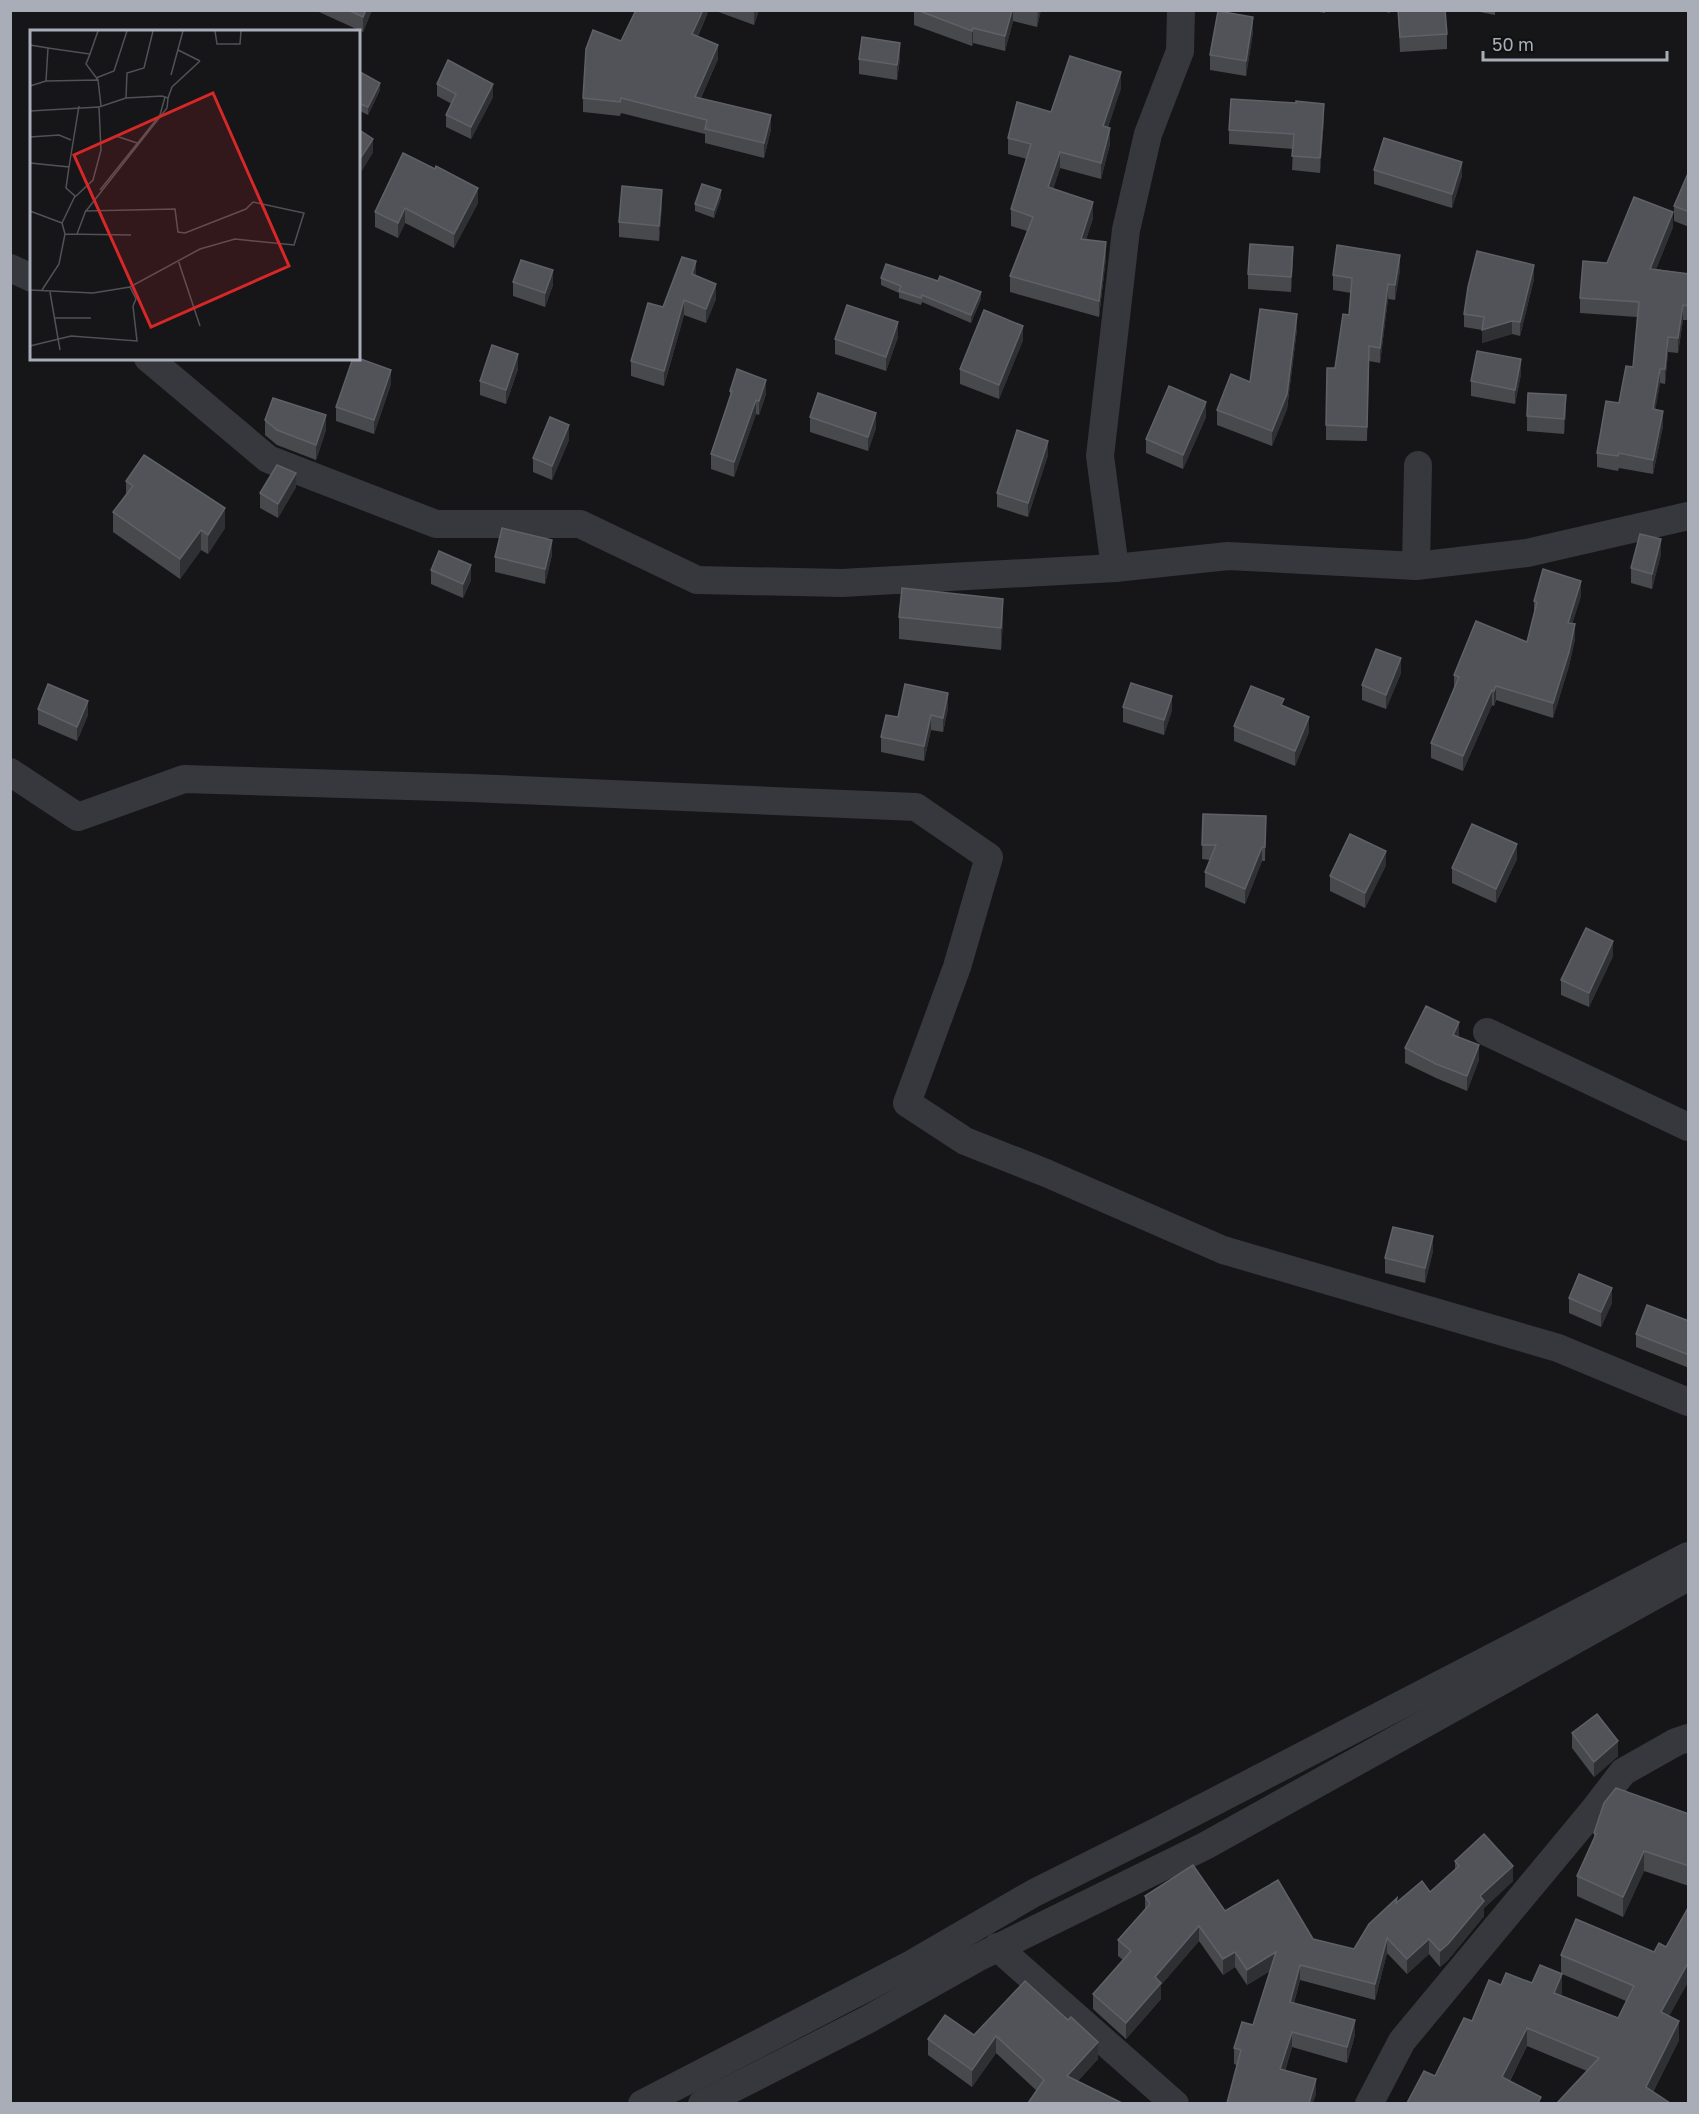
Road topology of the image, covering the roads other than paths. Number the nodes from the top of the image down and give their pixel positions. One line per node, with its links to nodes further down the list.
1 (1181, 10): 8 (street)
2 (10, 268): 3 (street)
3 (30, 277)
4 (150, 360): 8 (street)
5 (1418, 465): 7 (street)
6 (1689, 516): 7 (street)
7 (1416, 566): 8 (street)
8 (1115, 568)
9 (10, 772): 12 (street)
10 (1487, 1032): 11 (street)
11 (1689, 1127)
12 (1689, 1402)
13 (1689, 1556): 17 (street)
14 (1689, 1577): 16 (street)
15 (1689, 1738): 20 (street)
16 (997, 1947): 18 (street); 19 (street)
17 (642, 2103)
18 (702, 2103)
19 (1175, 2103)
20 (1369, 2103)

